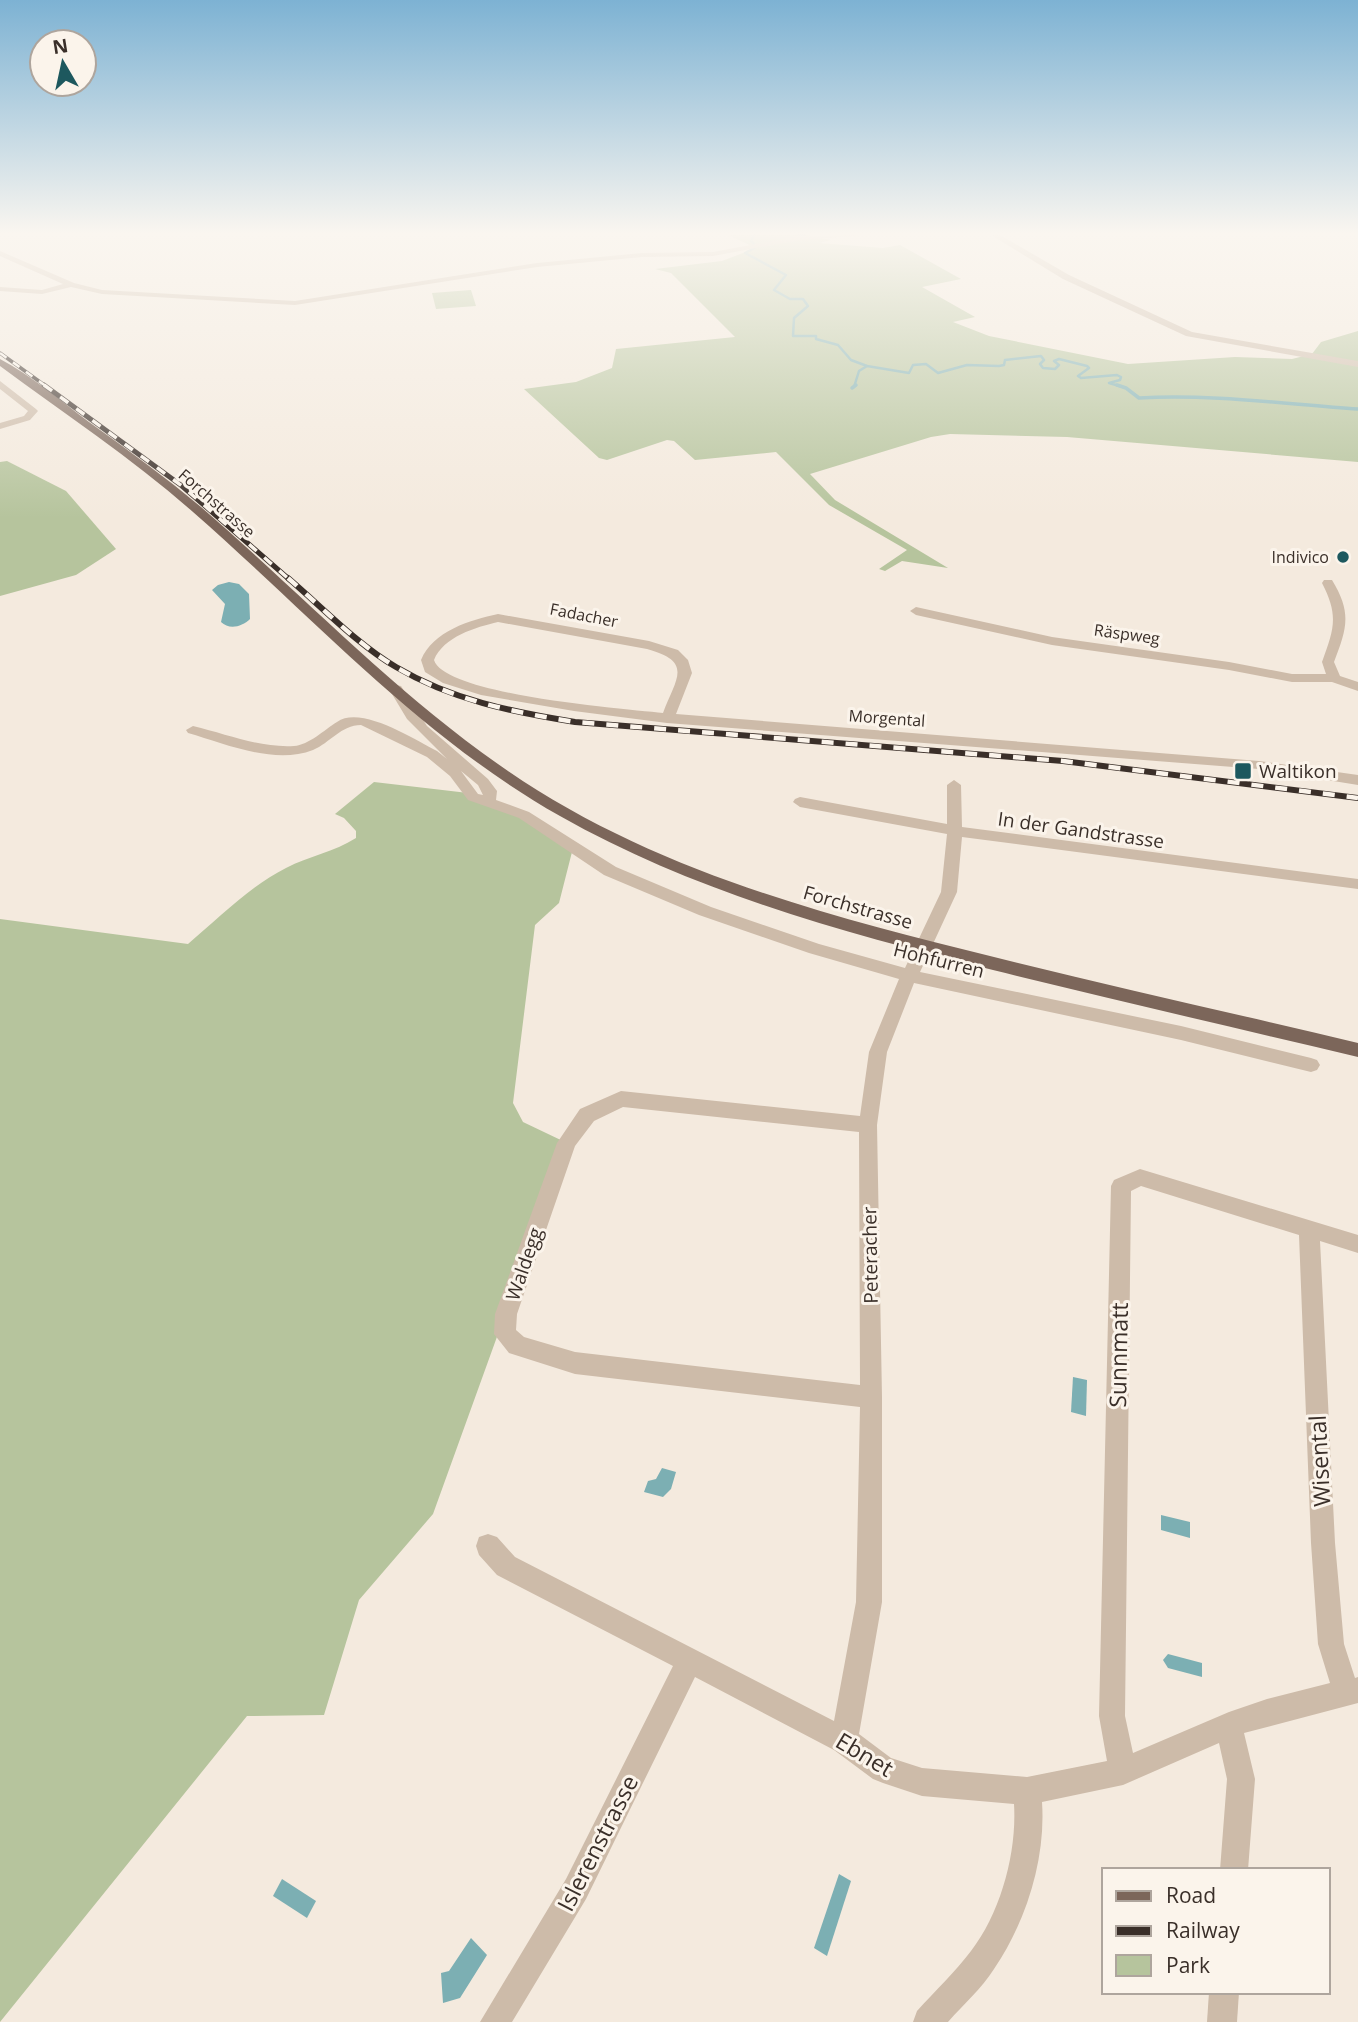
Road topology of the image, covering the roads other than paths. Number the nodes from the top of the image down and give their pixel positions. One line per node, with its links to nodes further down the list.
1 (1179, 329): 3 (street)
2 (0, 362): 11 (main road, Forchstrasse)
3 (1358, 364)
4 (0, 384): 5 (street)
5 (0, 426)
6 (1328, 583): 9 (street)
7 (916, 611): 9 (street, Räspweg)
8 (427, 660): 12 (street, Morgental); 12 (street, Fadacher)
9 (1334, 678): 10 (street)
10 (1358, 687)
11 (396, 689): 17 (street, Forchstrasse); 21 (main road, Forchstrasse)
12 (667, 719): 14 (street, Morgental)
13 (193, 730): 17 (street)
14 (1358, 779)
15 (954, 785): 18 (street, Peteracher)
16 (800, 802): 18 (street, In der Gandstrasse)
17 (485, 803): 20 (street, Hohfurren)
18 (955, 832): 19 (street, In der Gandstrasse); 20 (street, Peteracher)
19 (1358, 884)
20 (913, 968): 22 (street, Hohfurren); 23 (street, Peteracher)
21 (1358, 1050)
22 (1311, 1065)
23 (868, 1125): 26 (street, Peteracher); 26 (street, Waldegg)
24 (1309, 1228): 25 (street, Sunnmatt); 29 (street, Wisental); 32 (street, Sunnmatt)
25 (1358, 1244)
26 (871, 1396): 31 (street, Peteracher)
27 (488, 1546): 28 (street, Ebnet)
28 (690, 1659): 31 (street, Ebnet); 36 (street, Islerenstrasse)
29 (1352, 1691): 30 (street, Ebnet)
30 (1228, 1725): 32 (street, Ebnet); 34 (street)
31 (844, 1740): 33 (street, Ebnet)
32 (1123, 1771): 33 (street, Ebnet)
33 (1027, 1791): 37 (street)
34 (1234, 1868)
35 (1224, 1994): 38 (street)
36 (495, 2022)
37 (928, 2022)
38 (1222, 2022)

